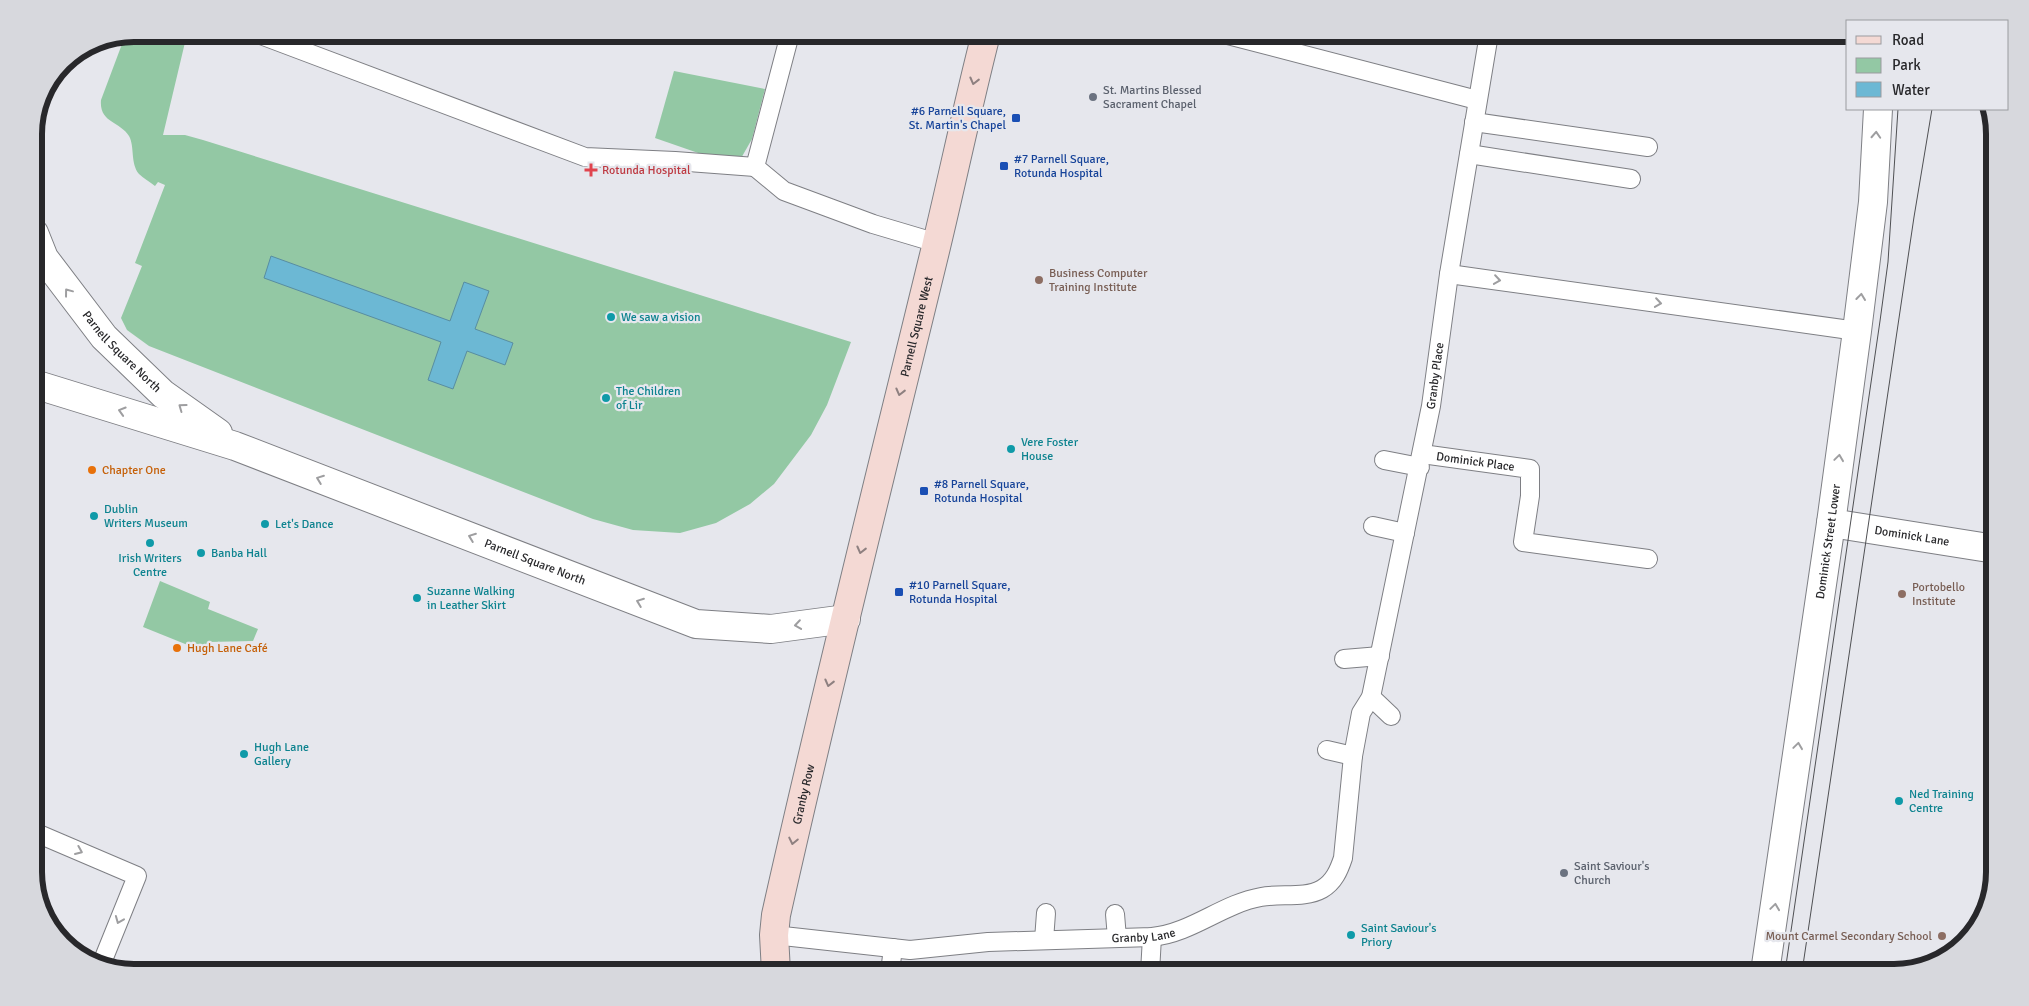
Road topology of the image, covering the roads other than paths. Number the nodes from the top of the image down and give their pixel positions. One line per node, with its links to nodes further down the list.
1 (279, 42): 11 (lane)
2 (788, 42): 11 (lane)
3 (984, 42): 13 (main road, Parnell Square West, one-way to 13)
4 (1255, 42): 6 (lane)
5 (1488, 42): 6 (lane, Granby Place)
6 (1478, 100): 8 (lane, Granby Place)
7 (1878, 110): 16 (street, Dominick Street Lower, one-way to 7)
8 (1474, 122): 9 (lane); 10 (lane, Granby Place)
9 (1648, 148)
10 (1469, 154): 12 (lane); 15 (lane, Granby Place)
11 (755, 167): 13 (lane)
12 (1631, 179)
13 (937, 243): 26 (main road, Parnell Square West, one-way to 26)
14 (43, 256): 18 (street, Parnell Square North, one-way to 14)
15 (1449, 274): 16 (lane, one-way to 16); 20 (lane, Granby Place)
16 (1857, 331): 21 (street, Dominick Street Lower, one-way to 16)
17 (43, 387): 18 (street, Parnell Square North, one-way to 17)
18 (235, 446): 26 (street, Parnell Square North, one-way to 18)
19 (1384, 460): 20 (lane, Dominick Place)
20 (1421, 461): 23 (lane, Granby Place); 25 (lane, Dominick Place)
21 (1831, 523): 24 (street, Dominick Lane); 46 (street, Dominick Street Lower, one-way to 21)
22 (1372, 526): 23 (lane)
23 (1405, 533): 27 (lane, Granby Place)
24 (1986, 548)
25 (1648, 559)
26 (846, 618): 37 (main road, Granby Row, one-way to 37)
27 (1380, 656): 28 (lane); 29 (lane, Granby Place)
28 (1344, 659)
29 (1371, 697): 30 (lane, Granby Place); 31 (lane)
30 (1361, 713): 33 (lane, Granby Lane)
31 (1391, 716)
32 (1327, 750): 33 (lane)
33 (1353, 756): 38 (lane, Granby Lane)
34 (43, 836): 42 (lane, one-way to 42)
35 (1046, 912): 40 (lane)
36 (1115, 914): 39 (lane)
37 (774, 936): 41 (lane, Granby Lane); 43 (main road, Granby Row)
38 (1152, 937): 39 (lane, Granby Lane); 45 (lane)
39 (1116, 938): 40 (lane, Granby Lane)
40 (1044, 940): 41 (lane, Granby Lane)
41 (893, 948): 44 (lane)
42 (105, 958)
43 (776, 964)
44 (891, 964)
45 (1150, 964)
46 (1766, 964)

